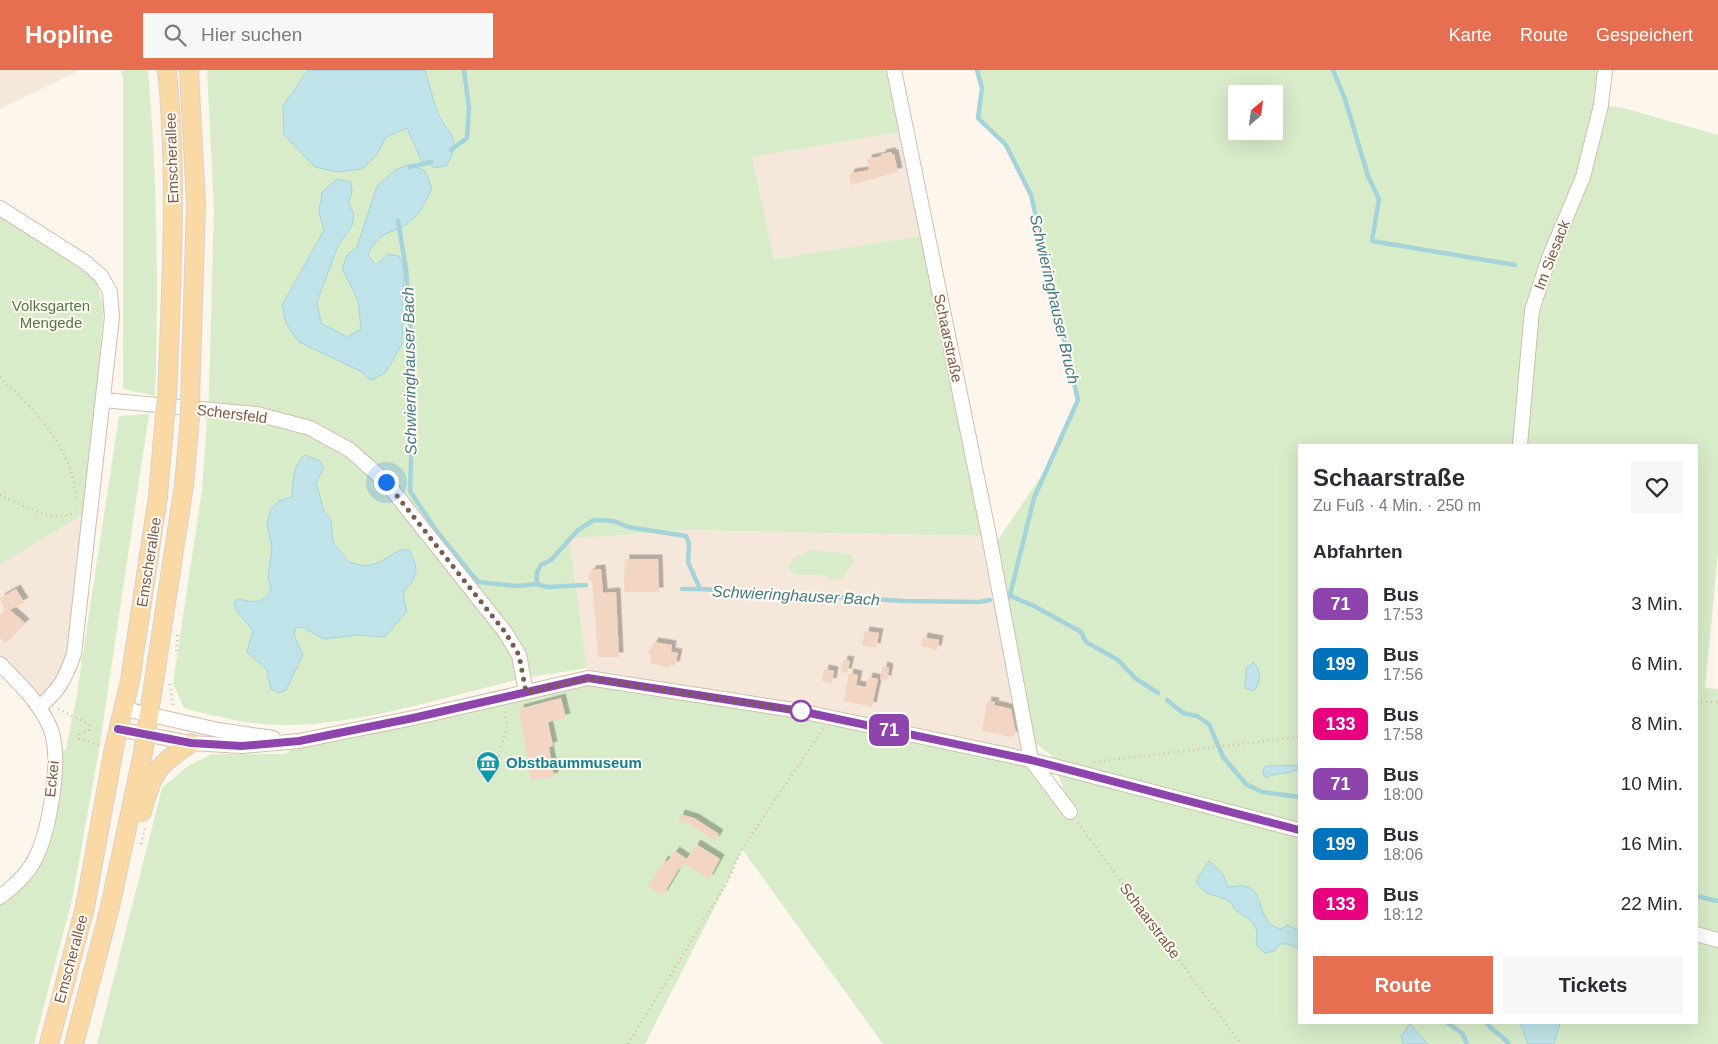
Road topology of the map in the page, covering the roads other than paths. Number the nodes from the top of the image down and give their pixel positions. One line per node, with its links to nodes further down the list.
1 (167, 70): 11 (main road, Emscherallee)
2 (189, 70): 12 (main road, Emscherallee)
3 (894, 70): 17 (street, Schaarstraße)
4 (1605, 70): 7 (street, Im Siesack)
5 (0, 208): 6 (street)
6 (103, 400): 9 (street, Schersfeld); 10 (street)
7 (1520, 444)
8 (0, 664): 10 (street, Eckei)
9 (526, 692): 15 (street); 17 (street)
10 (39, 707): 20 (street, Eckei)
11 (125, 708): 12 (street); 13 (main road, Emscherallee)
12 (150, 714): 14 (main road, Emscherallee); 15 (street)
13 (118, 729): 14 (street); 24 (main road, Emscherallee)
14 (147, 735): 16 (street); 23 (main road, Emscherallee)
15 (299, 741): 16 (street)
16 (191, 743): 23 (main road)
17 (1031, 760): 18 (street, Schaarstraße); 19 (street)
18 (1070, 812)
19 (1298, 830)
20 (0, 897)
21 (1698, 935): 22 (street)
22 (1718, 940)
23 (87, 996): 25 (main road, Emscherallee)
24 (49, 1044)
25 (74, 1044)

